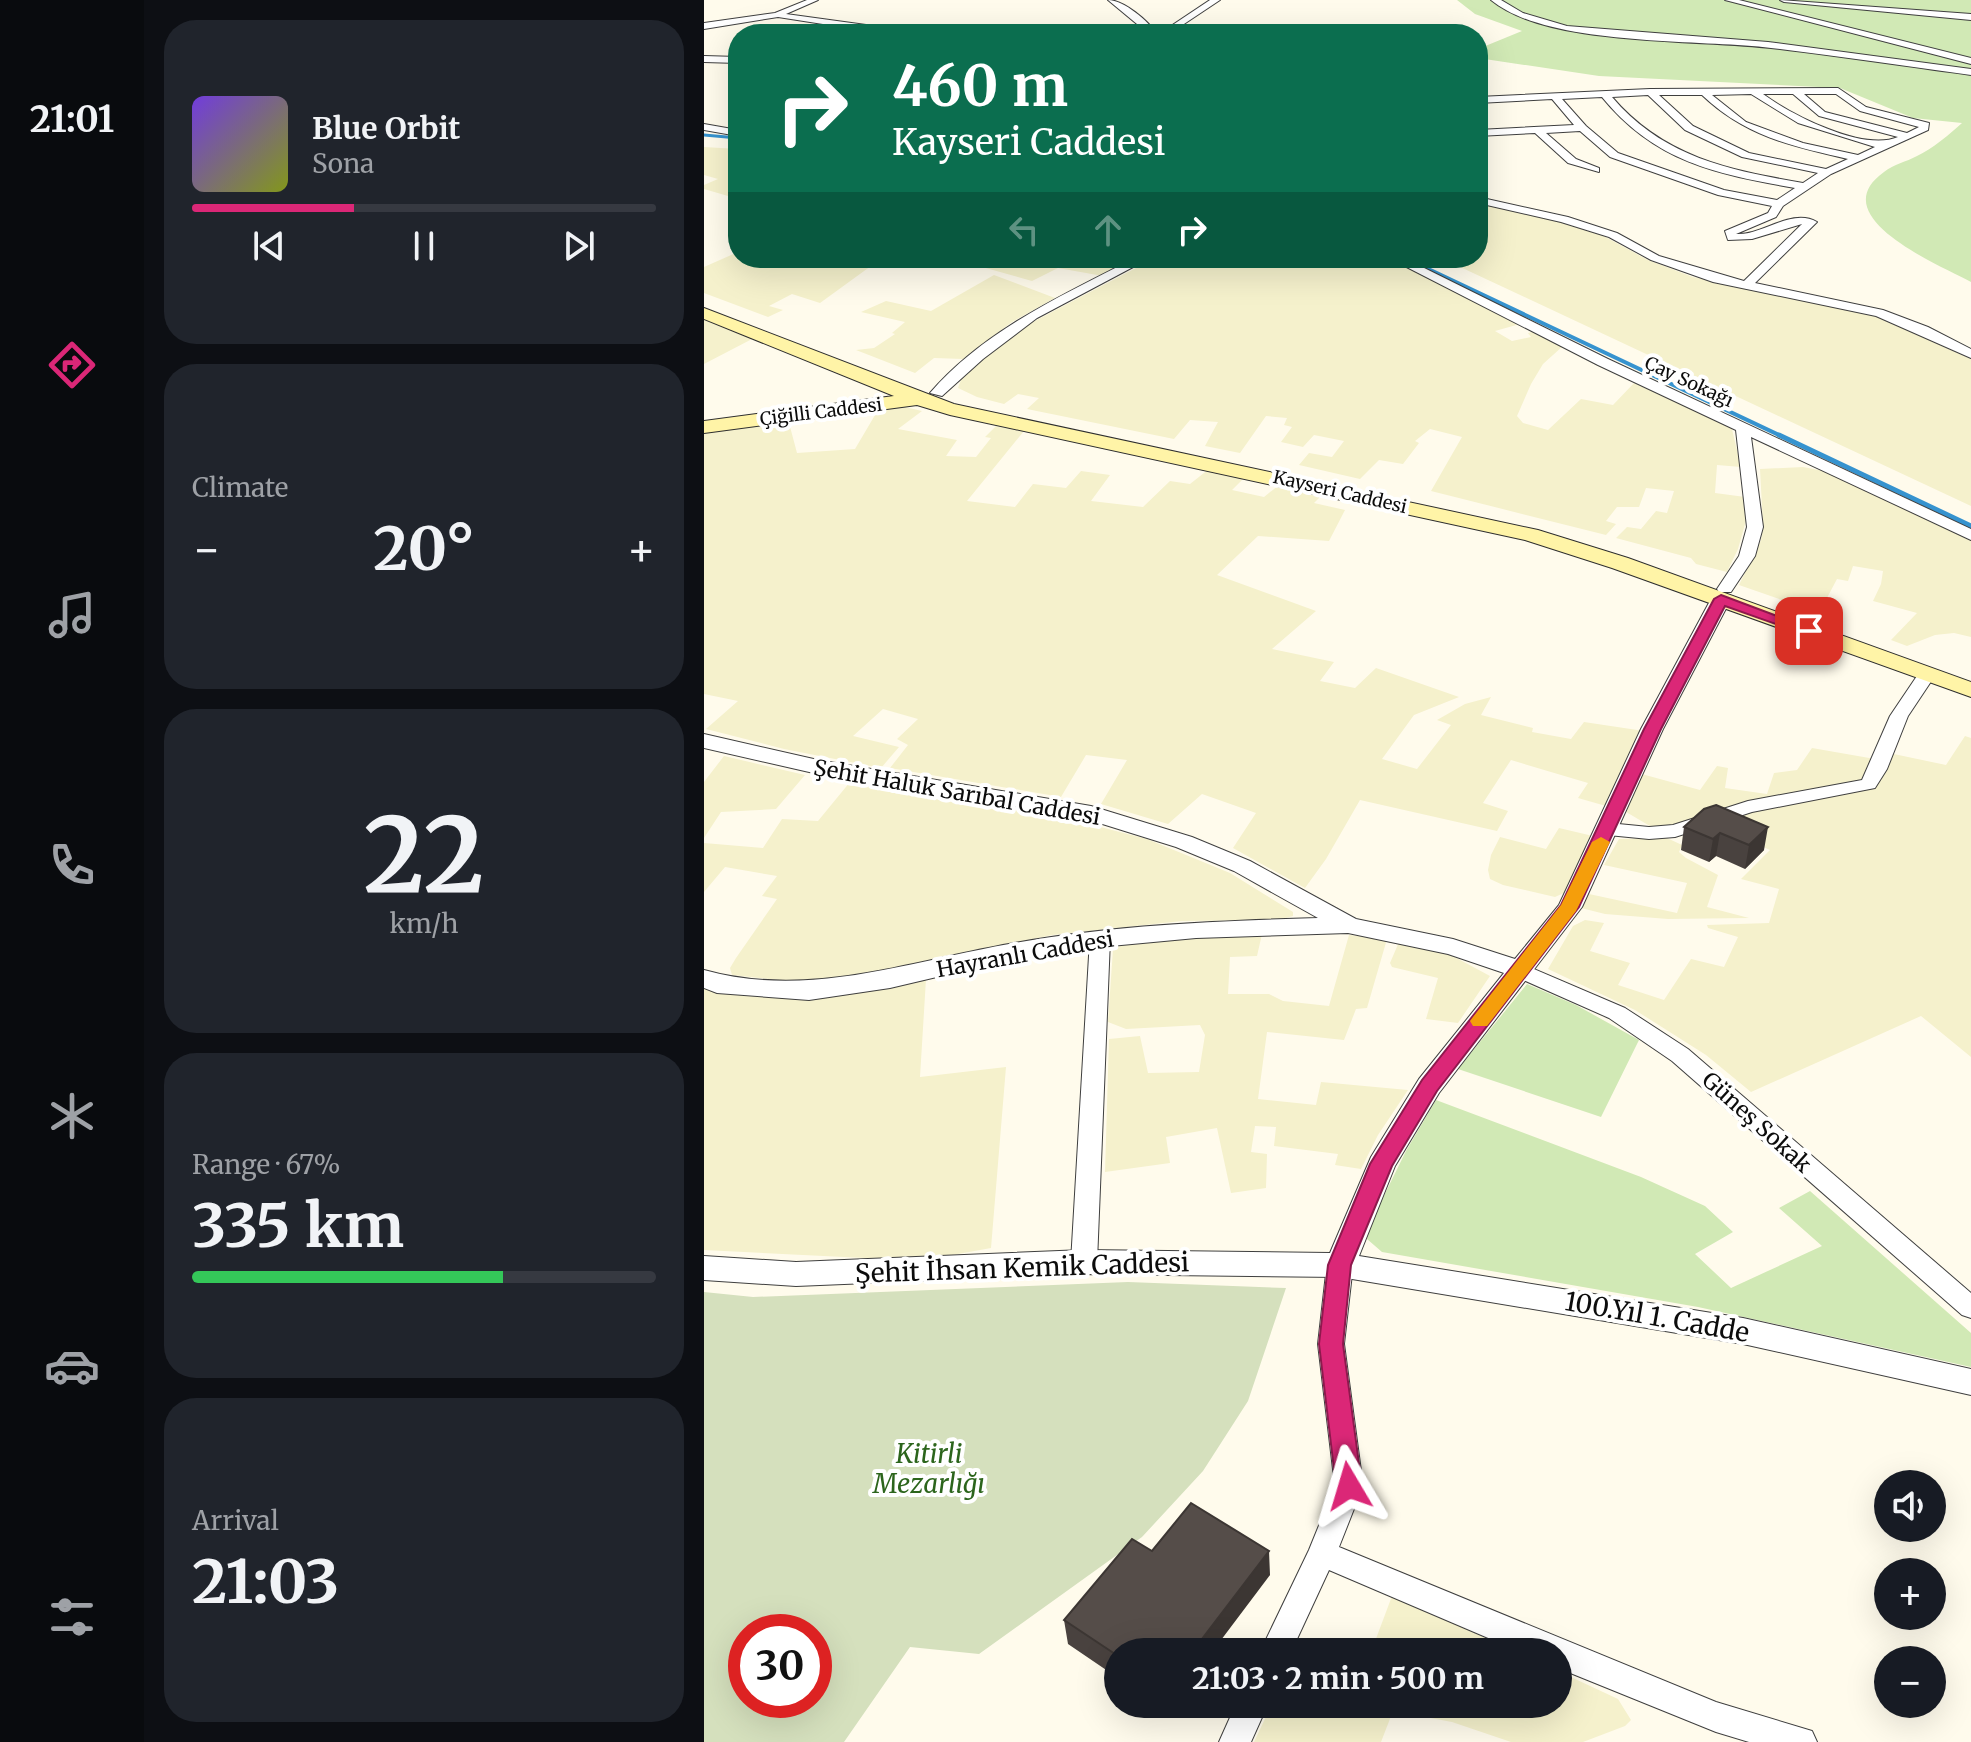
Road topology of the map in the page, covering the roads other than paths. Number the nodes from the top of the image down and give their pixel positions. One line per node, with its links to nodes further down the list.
1 (814, 0): 7 (street)
2 (1112, 0): 10 (street)
3 (1216, 0): 11 (street)
4 (1495, 0): 16 (street)
5 (1729, 0): 15 (street)
6 (1784, 0): 8 (street)
7 (777, 15): 9 (street); 12 (street)
8 (1971, 17)
9 (839, 24)
10 (1144, 24)
11 (1179, 24)
12 (704, 26)
13 (704, 59): 14 (street)
14 (728, 60)
15 (1971, 61)
16 (1971, 72)
17 (1650, 92): 19 (street); 20 (street); 33 (street)
18 (1796, 92): 21 (street); 29 (street); 29 (street)
19 (1605, 94): 22 (street); 34 (street)
20 (1706, 94): 21 (street); 31 (street)
21 (1756, 94): 30 (street)
22 (1555, 97): 23 (street); 25 (street)
23 (1488, 100)
24 (704, 127): 27 (street)
25 (1582, 128): 26 (street); 36 (street)
26 (1537, 130): 28 (street); 32 (street)
27 (728, 131)
28 (1488, 132)
29 (1909, 137): 30 (street)
30 (1885, 147): 31 (street)
31 (1859, 158): 33 (street)
32 (1595, 170)
33 (1827, 172): 34 (street)
34 (1805, 187): 36 (street)
35 (1488, 202): 39 (street)
36 (1779, 204): 39 (street)
37 (1125, 268): 42 (street)
38 (1415, 268): 44 (street, Çay Sokağı)
39 (1746, 286): 41 (street)
40 (705, 311): 42 (main road, Kayseri Caddesi)
41 (1971, 354)
42 (928, 396): 43 (main road, Çiğilli Caddesi); 46 (main road, Kayseri Caddesi)
43 (704, 427)
44 (1743, 427): 45 (street, Çay Sokağı); 46 (street)
45 (1971, 535)
46 (1723, 594): 47 (main road, Kayseri Caddesi); 48 (main road, Kayseri Caddesi); 51 (street)
47 (1927, 674): 49 (main road, Kayseri Caddesi); 51 (street)
48 (1971, 676)
49 (1971, 690)
50 (704, 741): 52 (street, Şehit Haluk Sarıbal Caddesi)
51 (1608, 829): 54 (street)
52 (1349, 925): 53 (street, Hayranlı Caddesi); 54 (street, Şehit Haluk Sarıbal Caddesi)
53 (1100, 939): 55 (street, Hayranlı Caddesi); 56 (street)
54 (1520, 970): 57 (street); 59 (street, Güneş Sokak)
55 (704, 979)
56 (1084, 1262): 57 (street, Şehit İhsan Kemik Caddesi); 58 (street, Şehit İhsan Kemik Caddesi)
57 (1340, 1265): 60 (street, 100.Yıl 1. Cadde); 61 (street)
58 (704, 1268)
59 (1971, 1308)
60 (1971, 1382)
61 (1322, 1553): 62 (street); 63 (street)
62 (1282, 1638)
63 (1522, 1638)
64 (1572, 1659): 67 (street)
65 (1246, 1718): 66 (street)
66 (1235, 1742)
67 (1801, 1742)

